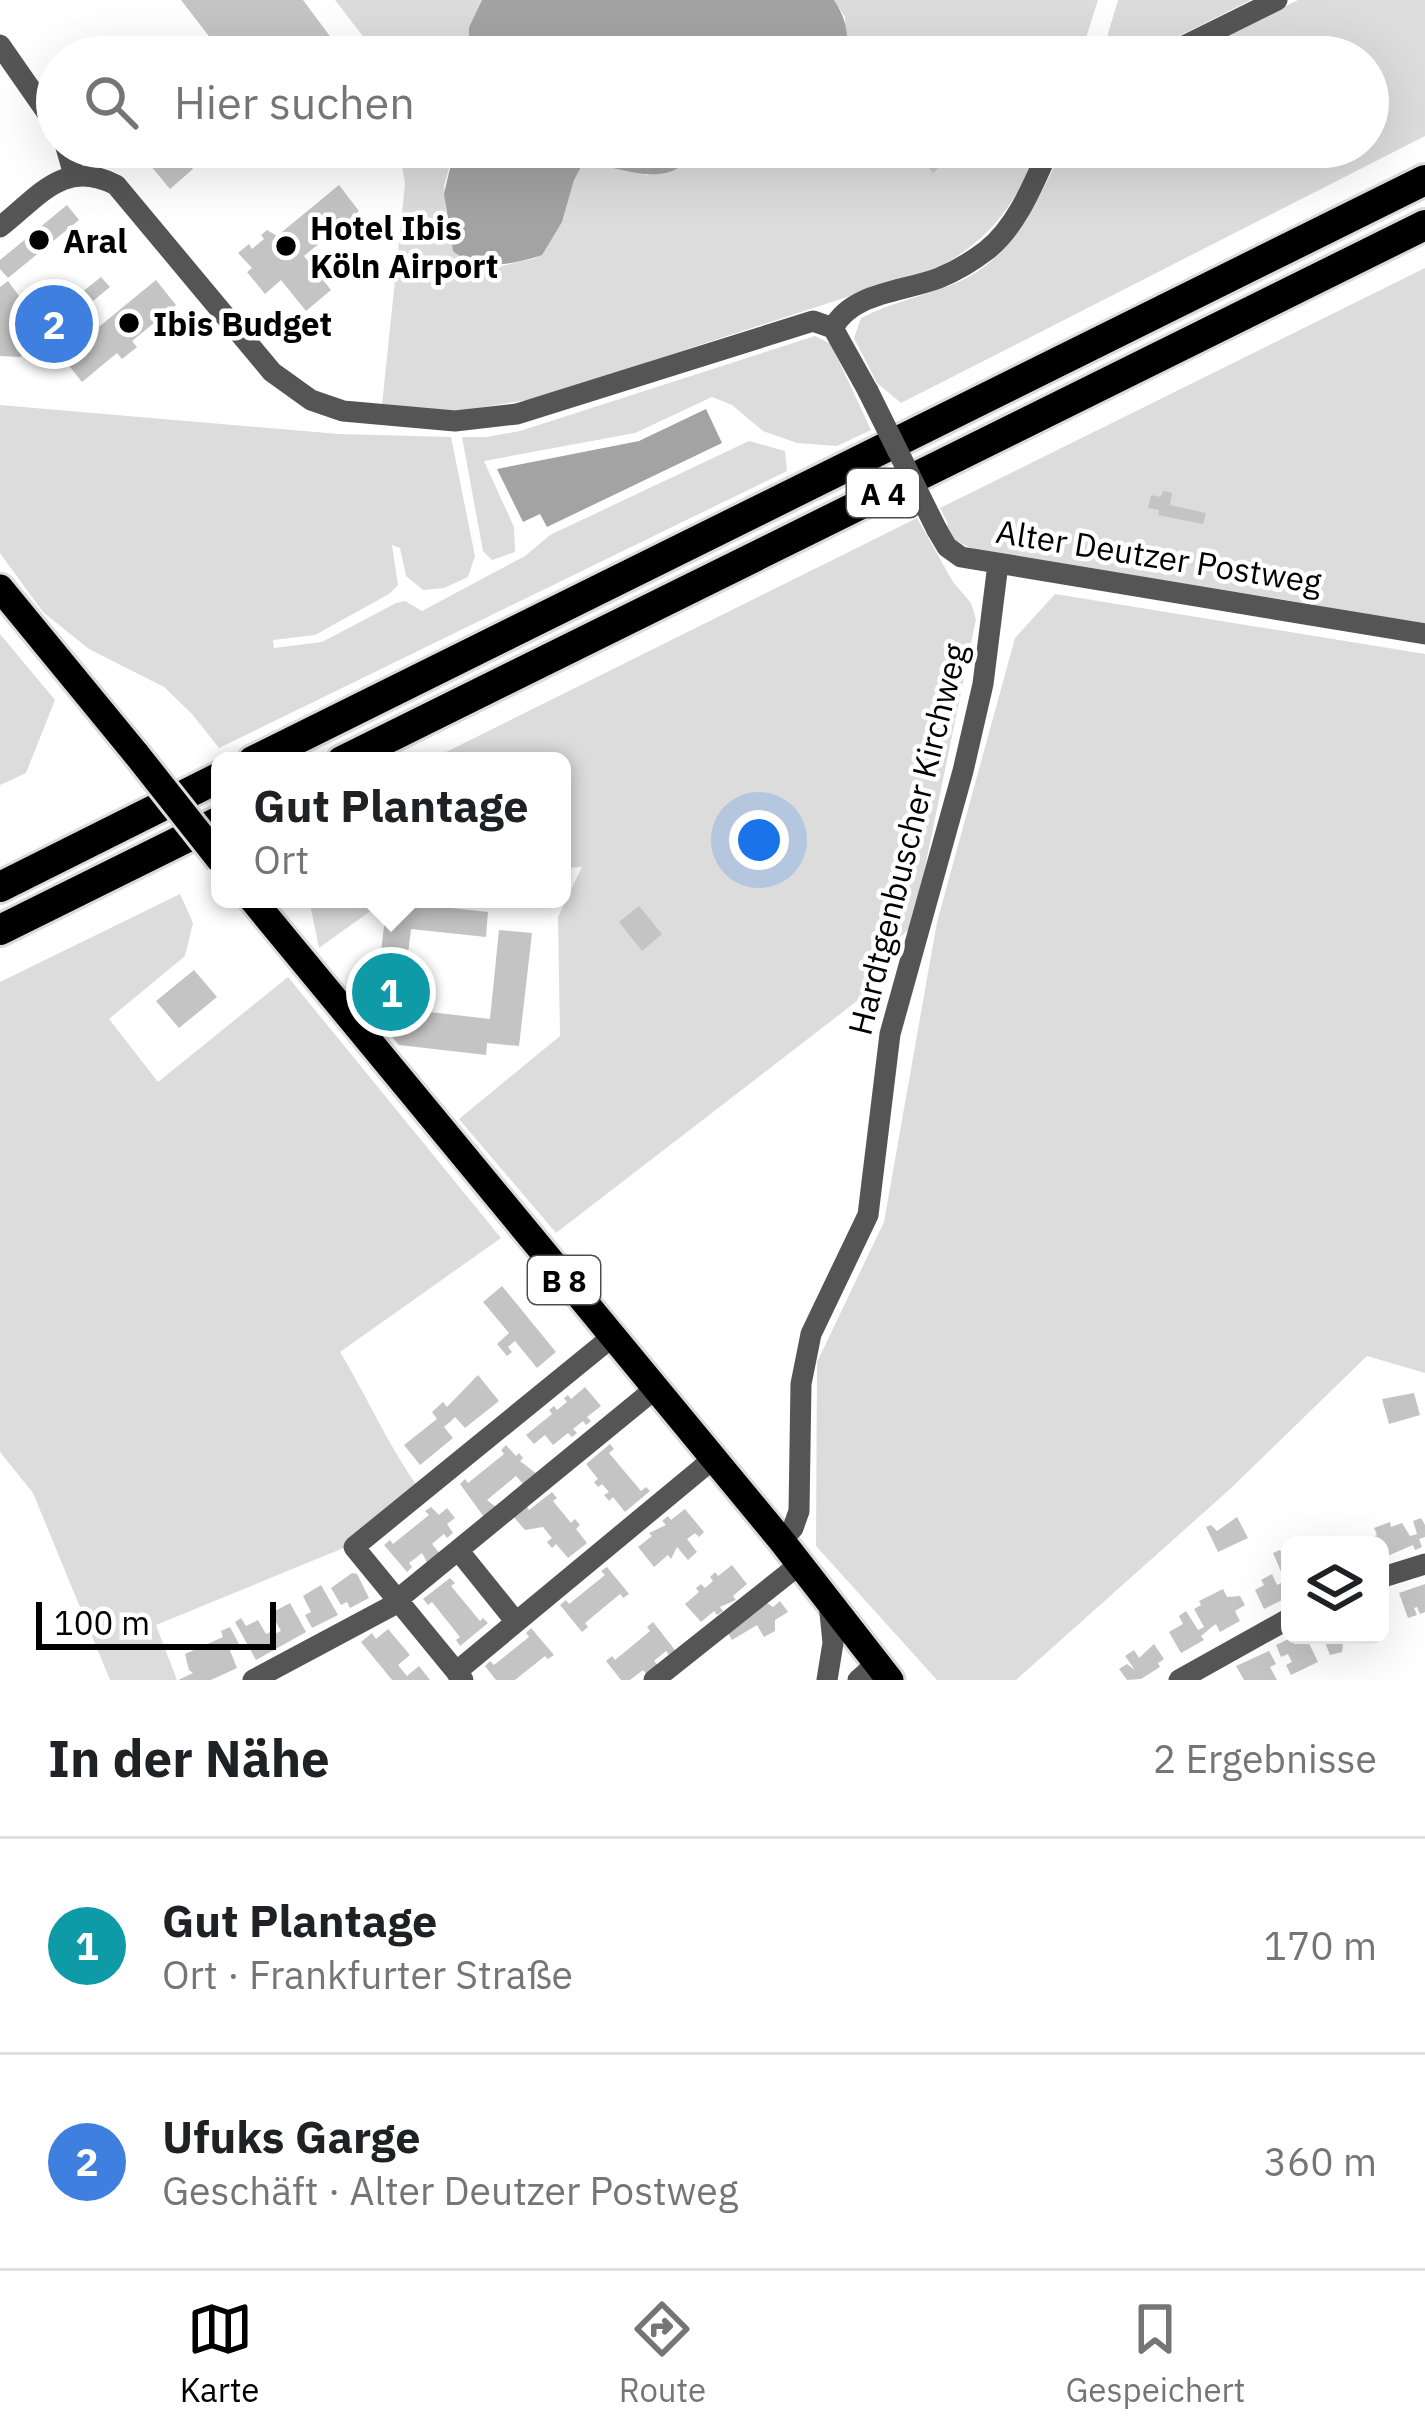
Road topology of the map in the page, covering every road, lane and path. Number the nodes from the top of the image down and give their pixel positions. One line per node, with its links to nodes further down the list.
1 (1277, 0): 2 (street)
2 (1204, 36)
3 (0, 45): 4 (street)
4 (36, 97)
5 (72, 168): 7 (street)
6 (1041, 168): 11 (street)
7 (74, 175): 10 (street); 11 (street)
8 (1425, 180): 15 (highway, A 4)
9 (1425, 225): 16 (highway, A 4)
10 (0, 227)
11 (833, 328): 12 (street, Alter Deutzer Postweg, bridge)
12 (998, 564): 14 (street, Alter Deutzer Postweg); 26 (street, Hardtgenbuscher Kirchweg)
13 (0, 587): 19 (main road, bridge)
14 (1425, 634)
15 (271, 752)
16 (360, 752)
17 (211, 781): 20 (highway)
18 (211, 825): 22 (highway)
19 (211, 849)
20 (5, 883)
21 (259, 908): 23 (main road, B 8)
22 (0, 930)
23 (612, 1337): 24 (main road, B 8); 31 (street)
24 (656, 1388): 25 (main road, B 8); 27 (street)
25 (713, 1459): 26 (main road, B 8); 33 (street)
26 (781, 1540): 28 (main road, B 8)
27 (458, 1550): 31 (street); 33 (street)
28 (800, 1564): 32 (main road, B 8); 38 (street)
29 (1425, 1564): 30 (street)
30 (1389, 1575)
31 (398, 1601): 36 (street); 37 (street)
32 (829, 1603): 35 (main road, B 8); 39 (street)
33 (516, 1622): 36 (street)
34 (1281, 1623): 40 (street)
35 (875, 1674)
36 (459, 1676)
37 (260, 1678)
38 (654, 1680)
39 (826, 1680)
40 (1179, 1680)

